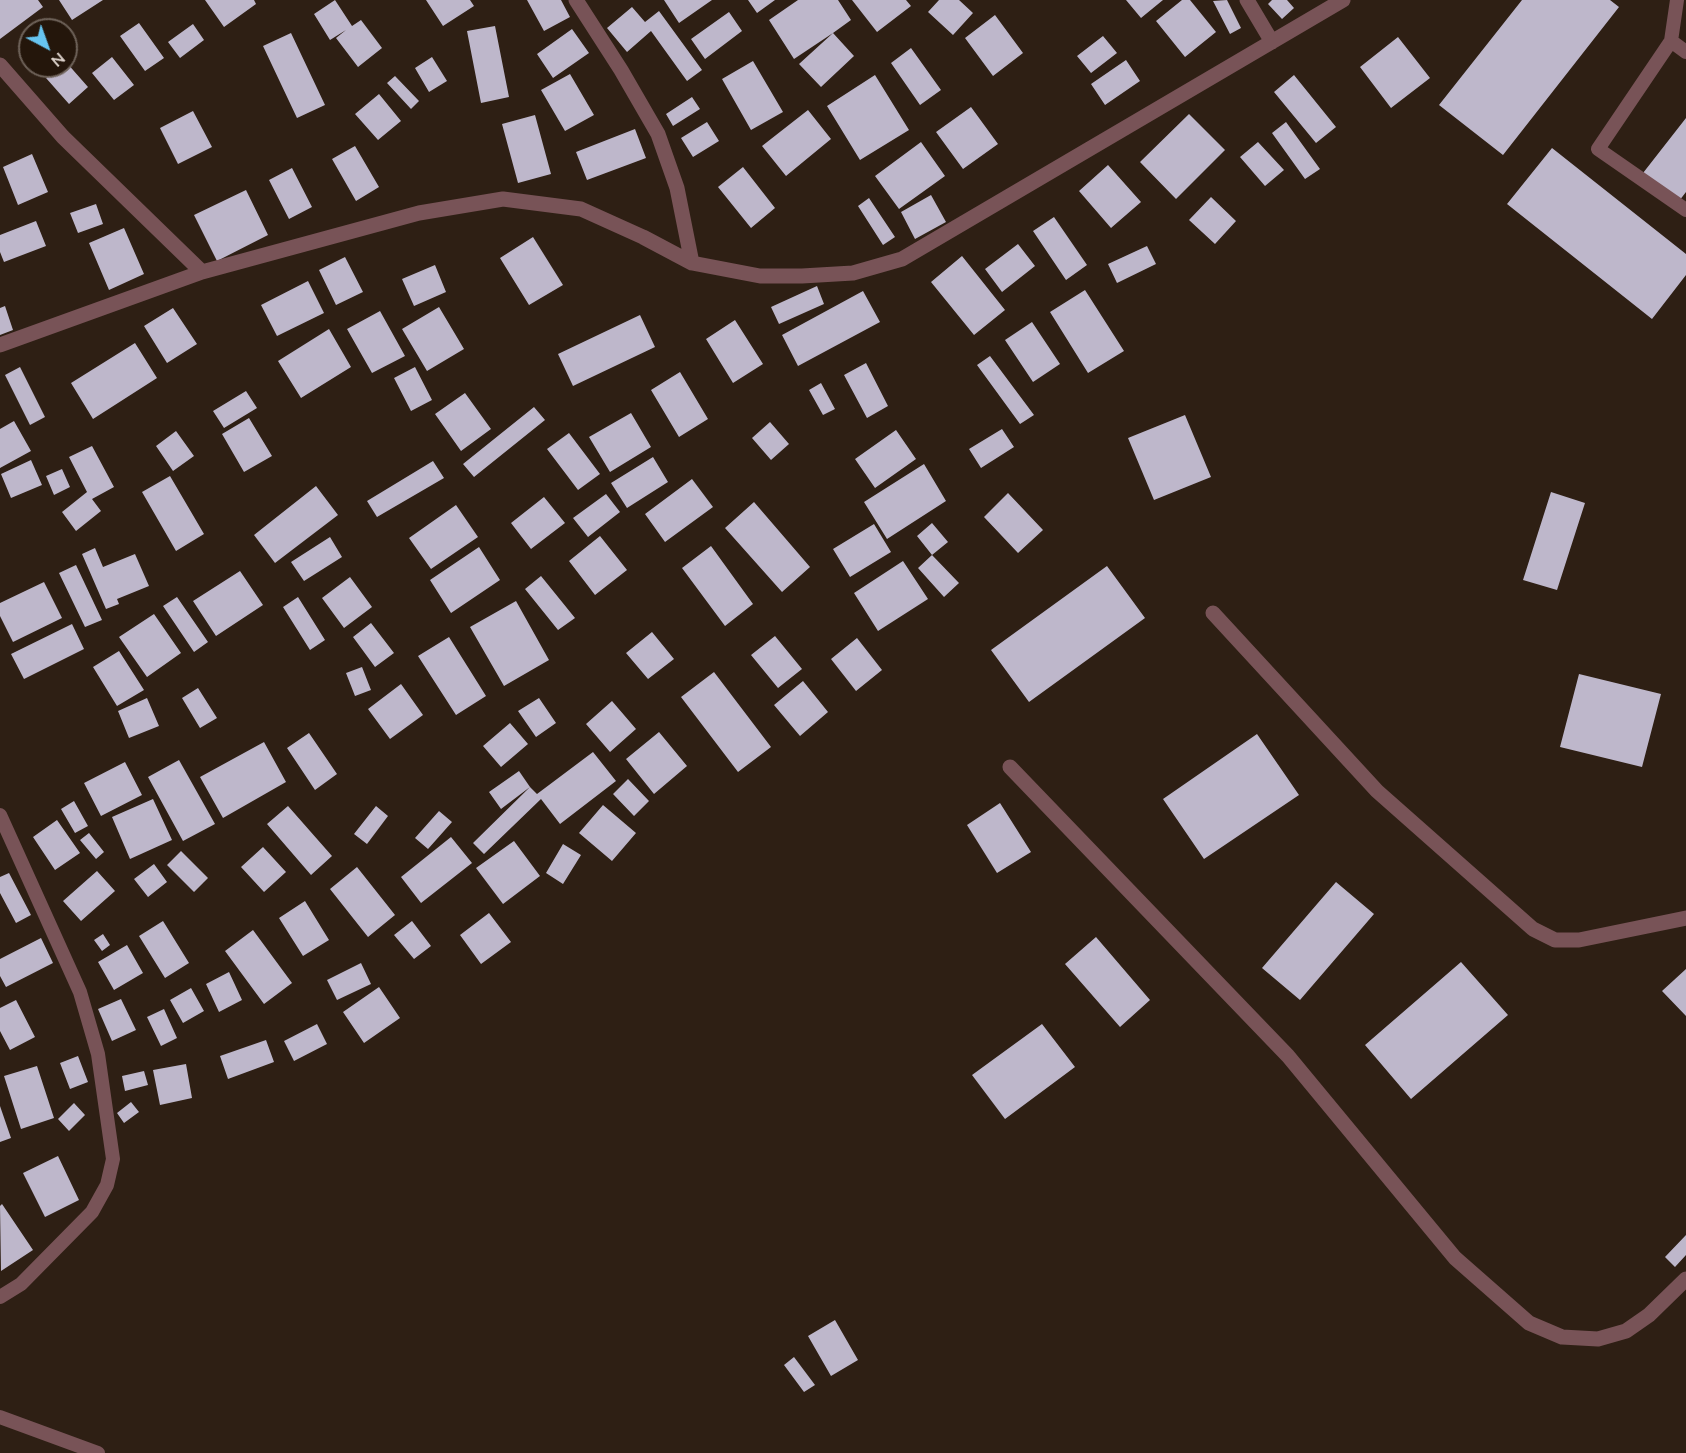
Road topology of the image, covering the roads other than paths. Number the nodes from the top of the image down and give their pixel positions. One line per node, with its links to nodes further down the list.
1 (576, 0): 10 (street)
2 (1247, 0): 6 (street)
3 (1343, 0): 6 (street)
4 (1677, 0): 5 (lane)
5 (1671, 41): 7 (lane); 9 (lane)
6 (1272, 42): 10 (street)
7 (1686, 52)
8 (0, 65): 11 (street)
9 (1686, 210)
10 (692, 263): 11 (street)
11 (202, 272): 12 (street)
12 (0, 345)
13 (1213, 613): 16 (street)
14 (1010, 767): 17 (street)
15 (0, 815): 18 (lane)
16 (1686, 918)
17 (1686, 1278)
18 (0, 1296)
19 (0, 1417): 20 (lane)
20 (98, 1453)

